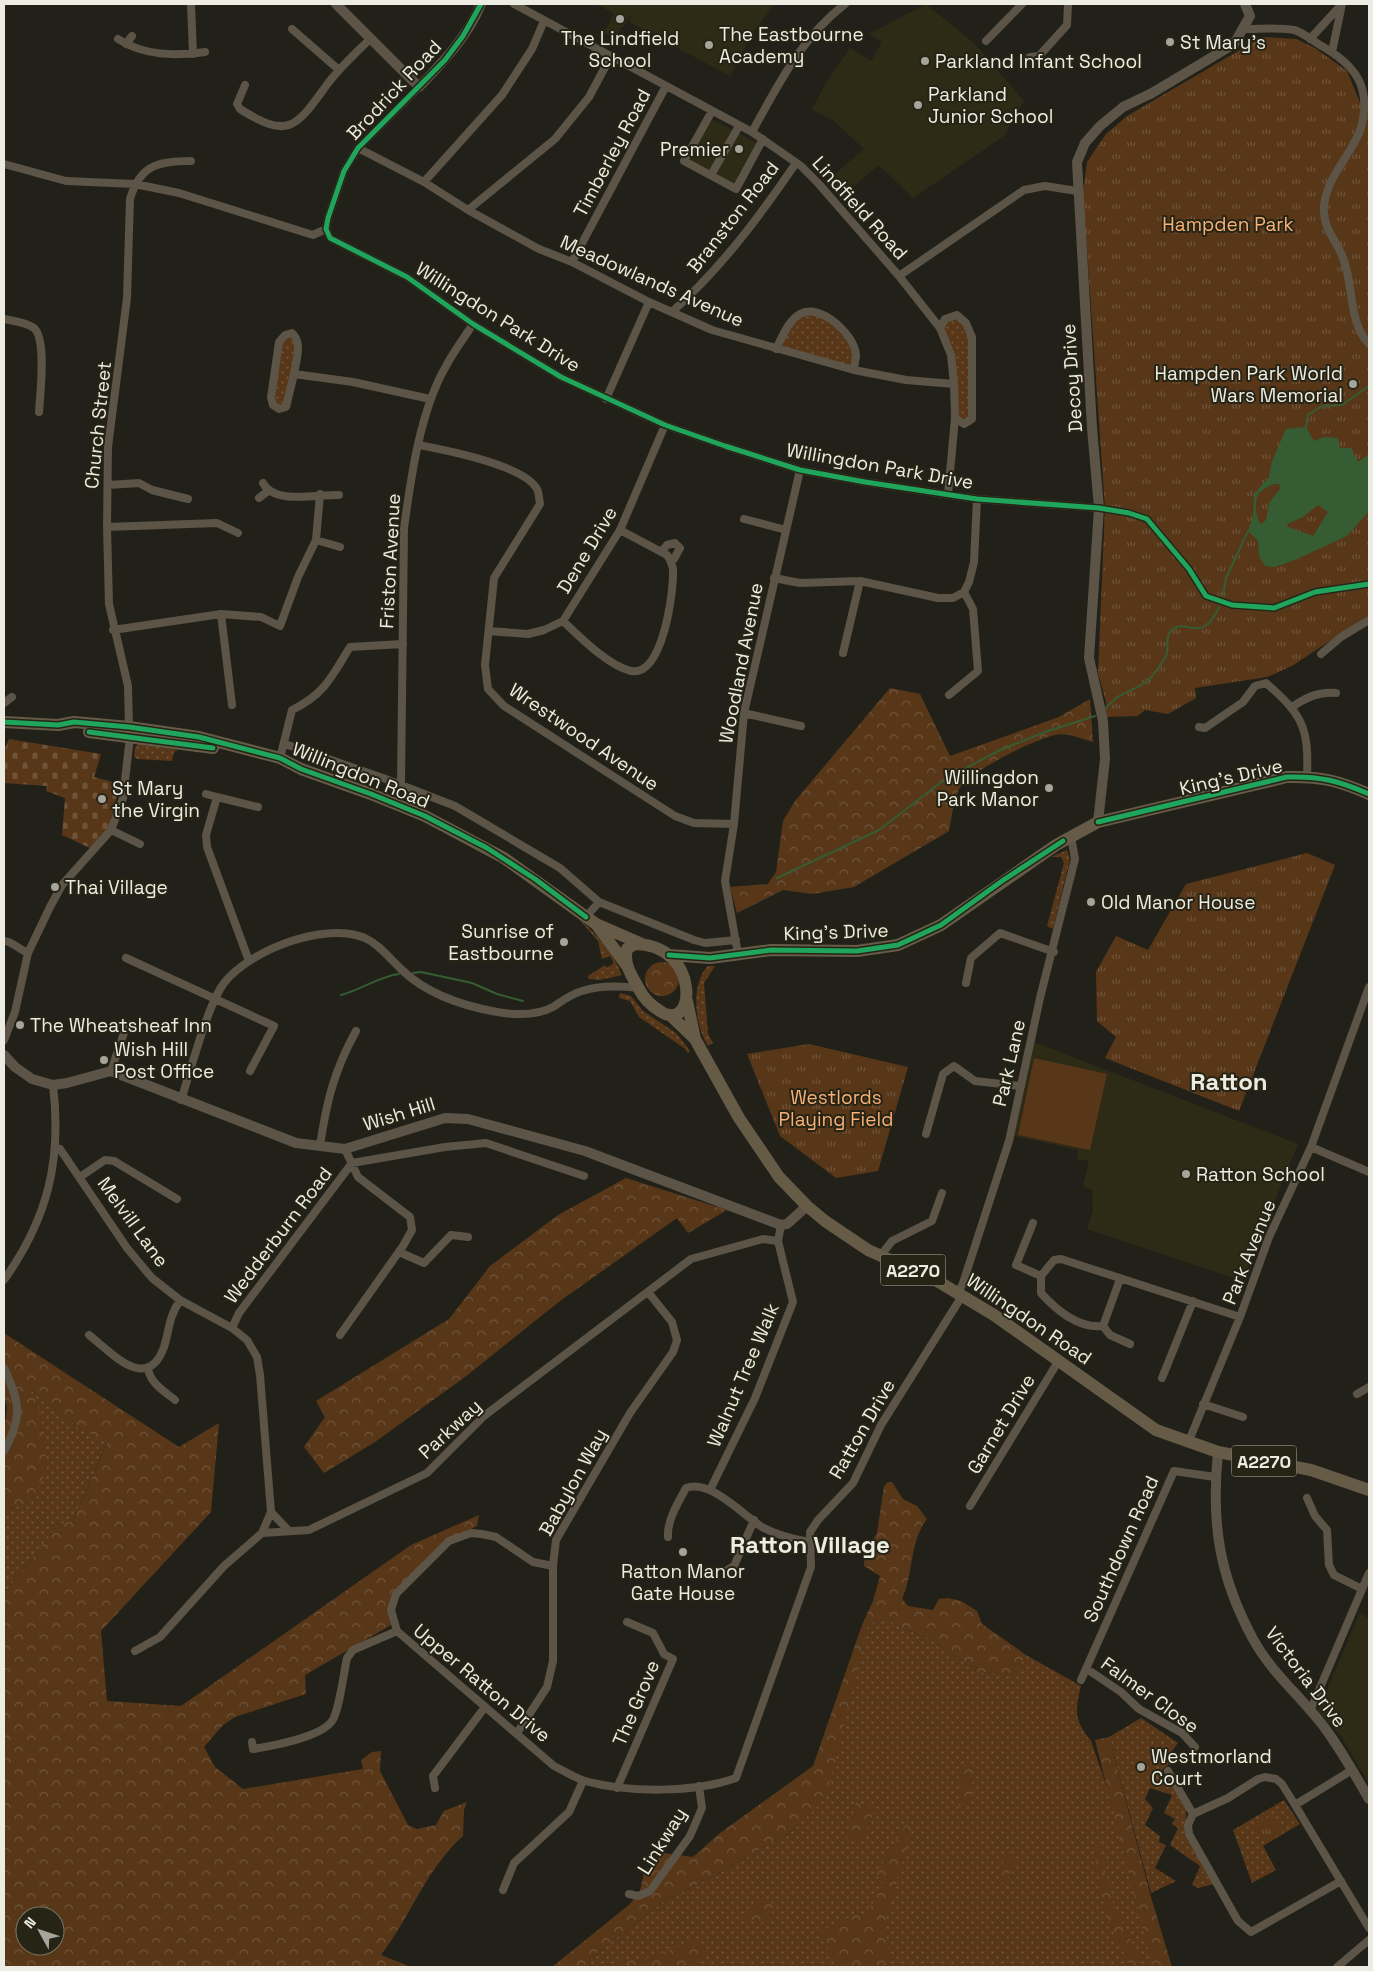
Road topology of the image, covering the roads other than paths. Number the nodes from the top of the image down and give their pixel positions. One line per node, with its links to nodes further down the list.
1 (191, 4): 21 (street)
2 (337, 4): 14 (street)
3 (481, 4): 27 (street, Brodrick Road)
4 (514, 4): 10 (street, Lindfield Road)
5 (845, 4): 30 (street)
6 (1022, 4): 17 (street)
7 (1068, 4): 23 (street)
8 (1245, 4): 12 (street, Decoy Drive)
9 (1342, 4): 16 (street); 20 (street)
10 (544, 21): 22 (street, Lindfield Road); 37 (street)
11 (292, 29): 24 (street)
12 (1244, 29): 16 (street); 39 (street, Decoy Drive)
13 (132, 36): 18 (street)
14 (371, 38): 24 (street); 27 (street)
15 (118, 39): 18 (street)
16 (1310, 39): 20 (street)
17 (986, 41)
18 (126, 44): 21 (street)
19 (205, 52): 21 (street)
20 (1332, 52): 49 (street)
21 (193, 54)
22 (611, 56): 26 (street, Lindfield Road); 40 (street)
23 (1030, 57)
24 (339, 70): 25 (street)
25 (245, 86)
26 (666, 86): 28 (street, Lindfield Road); 42 (street, Timberley Road)
27 (419, 87): 32 (street, Brodrick Road)
28 (712, 111): 29 (street, Lindfield Road); 36 (street)
29 (739, 126): 30 (street, Lindfield Road); 36 (street)
30 (752, 132): 31 (street, Lindfield Road)
31 (763, 140): 34 (street, Lindfield Road); 36 (street)
32 (358, 148): 37 (street, Meadowlands Avenue); 41 (street, Brodrick Road)
33 (191, 161): 38 (street)
34 (796, 162): 43 (street, Lindfield Road); 45 (street, Branston Road)
35 (4, 164): 38 (street)
36 (711, 175)
37 (424, 182): 40 (street, Meadowlands Avenue)
38 (135, 184): 41 (street); 62 (street, Church Street)
39 (1077, 190): 43 (street); 70 (street, Decoy Drive)
40 (468, 210): 42 (street, Meadowlands Avenue)
41 (326, 229): 47 (street, Willingdon Park Drive)
42 (572, 262): 44 (street, Meadowlands Avenue)
43 (899, 276): 48 (street, Lindfield Road)
44 (649, 302): 45 (street, Meadowlands Avenue); 55 (street)
45 (673, 311): 50 (street, Meadowlands Avenue)
46 (4, 319): 56 (street)
47 (473, 324): 54 (street, Friston Avenue); 55 (street, Willingdon Park Drive)
48 (940, 328): 53 (street, Lindfield Road); 57 (street)
49 (1369, 344)
50 (776, 349): 51 (street, Meadowlands Avenue); 51 (street)
51 (854, 370): 53 (street, Meadowlands Avenue)
52 (294, 374): 52 (street); 54 (street)
53 (954, 384): 57 (street, Lindfield Road)
54 (430, 399): 59 (street, Friston Avenue)
55 (606, 399): 58 (street, Willingdon Park Drive)
56 (39, 412)
57 (955, 418): 65 (street, Lindfield Road)
58 (666, 425): 60 (street, Willingdon Park Drive); 73 (street, Dene Drive)
59 (419, 445): 88 (street, Wrestwood Avenue); 89 (street, Friston Avenue)
60 (800, 470): 65 (street, Willingdon Park Drive); 74 (street, Woodland Avenue)
61 (263, 483): 63 (street)
62 (108, 485): 68 (street); 72 (street, Church Street)
63 (268, 491): 64 (street); 67 (street)
64 (320, 494): 66 (street); 76 (street)
65 (948, 494): 69 (street, Willingdon Park Drive)
66 (339, 495)
67 (259, 498)
68 (188, 499)
69 (977, 499): 70 (street, Willingdon Park Drive); 83 (street)
70 (1100, 508): 82 (street, Willingdon Park Drive); 112 (street, Decoy Drive)
71 (744, 519): 74 (street)
72 (107, 527): 75 (street); 87 (street, Church Street)
73 (620, 530): 78 (street); 86 (street, Dene Drive)
74 (786, 530): 80 (street, Woodland Avenue)
75 (238, 533)
76 (316, 540): 77 (street); 84 (street)
77 (340, 547)
78 (662, 551): 79 (street); 79 (street)
79 (670, 559): 86 (street)
80 (774, 578): 81 (street); 98 (street, Woodland Avenue)
81 (860, 581): 83 (street); 90 (street)
82 (1369, 584)
83 (964, 592): 93 (street)
84 (221, 614): 87 (street); 96 (street)
85 (1369, 620): 91 (street)
86 (563, 621): 88 (street, Dene Drive)
87 (113, 630): 102 (street, Church Street)
88 (489, 631): 113 (street, Wrestwood Avenue)
89 (403, 644): 103 (street); 107 (street, Friston Avenue)
90 (843, 653)
91 (1321, 654)
92 (1336, 693): 97 (street)
93 (949, 695)
94 (12, 697): 95 (street)
95 (4, 703)
96 (232, 705)
97 (1291, 708): 101 (street); 106 (street)
98 (744, 713): 100 (street); 113 (street, Woodland Avenue)
99 (4, 722): 102 (main road)
100 (801, 726)
101 (1199, 727)
102 (130, 732): 104 (main road, Willingdon Road); 105 (main road); 114 (street, Church Street)
103 (285, 744): 104 (street); 107 (street)
104 (280, 758): 105 (main road, Willingdon Road)
105 (301, 770): 118 (main road, Willingdon Road)
106 (1307, 777): 109 (main road, King's Drive); 112 (main road, King's Drive)
107 (401, 784): 117 (street)
108 (206, 794): 110 (street)
109 (1369, 794)
110 (216, 797): 111 (street); 128 (street)
111 (258, 807)
112 (1098, 822): 115 (main road, King's Drive)
113 (734, 824): 119 (street, Woodland Avenue)
114 (111, 830): 116 (street); 122 (street, Church Street)
115 (1071, 837): 123 (street, Park Lane); 124 (main road, King's Drive)
116 (140, 844)
117 (599, 902): 118 (street); 119 (street)
118 (591, 921): 121 (main road, Willingdon Road); 129 (main road, Willingdon Road)
119 (736, 940): 124 (street, Woodland Avenue)
120 (4, 941): 122 (street)
121 (643, 944): 125 (main road, Willingdon Road); 129 (main road)
122 (28, 952): 140 (street, Church Street)
123 (1054, 952): 130 (street); 146 (street, Park Lane)
124 (738, 954): 127 (main road, King's Drive)
125 (669, 955): 127 (main road, King's Drive); 131 (main road)
126 (126, 958): 135 (street)
127 (710, 958): 131 (main road)
128 (250, 961): 132 (street); 135 (street)
129 (629, 970): 132 (street); 134 (main road, Willingdon Road)
130 (966, 983)
131 (686, 985): 136 (main road, Willingdon Road)
132 (617, 987): 134 (street)
133 (1369, 987): 150 (street, Park Avenue)
134 (639, 988): 137 (main road, Willingdon Road)
135 (215, 1000): 143 (street); 147 (street)
136 (687, 1000): 137 (main road); 141 (main road, Willingdon Road / A2270)
137 (670, 1015): 141 (main road, Willingdon Road / A2270)
138 (127, 1024): 144 (street)
139 (356, 1031): 149 (street)
140 (4, 1040)
141 (695, 1040): 159 (main road, Willingdon Road / A2270)
142 (4, 1055): 145 (street)
143 (250, 1070)
144 (111, 1071): 145 (street); 147 (street, Wish Hill)
145 (53, 1085): 151 (street)
146 (1021, 1086): 148 (street); 170 (street, Park Lane)
147 (181, 1100): 149 (street, Wish Hill)
148 (926, 1134)
149 (320, 1144): 152 (street, Wish Hill)
150 (1311, 1147): 154 (street); 173 (street, Park Avenue)
151 (55, 1148): 156 (street, Melvill Lane); 168 (street)
152 (345, 1149): 153 (street); 161 (street, Wish Hill)
153 (352, 1163): 155 (street); 164 (street); 175 (street, Wedderburn Road)
154 (1369, 1172)
155 (584, 1176)
156 (80, 1177): 158 (street); 171 (street, Melvill Lane)
157 (942, 1193): 165 (street)
158 (177, 1200)
159 (807, 1206): 161 (street); 165 (main road, Willingdon Road / A2270)
160 (1033, 1223): 166 (street)
161 (781, 1225): 163 (street)
162 (468, 1237): 164 (street)
163 (778, 1241): 169 (street, Parkway); 192 (street, Walnut Tree Walk)
164 (399, 1252): 177 (street)
165 (881, 1256): 170 (main road, Willingdon Road / A2270)
166 (1041, 1276): 167 (street); 174 (street)
167 (1120, 1279): 172 (street); 174 (street)
168 (4, 1280)
169 (648, 1292): 198 (street, Parkway); 202 (street, Babylon Way)
170 (960, 1294): 179 (main road, Willingdon Road / A2270); 201 (street, Ratton Drive)
171 (180, 1300): 175 (street, Melvill Lane); 181 (street)
172 (1194, 1301): 173 (street); 182 (street)
173 (1240, 1318): 186 (street, Park Avenue)
174 (1103, 1326): 178 (street)
175 (232, 1328): 196 (street, Melvill Lane)
176 (89, 1335): 181 (street)
177 (340, 1335)
178 (1130, 1344)
179 (1059, 1360): 188 (main road, Willingdon Road / A2270); 195 (street, Garnet Drive)
180 (4, 1368): 189 (street)
181 (148, 1369): 185 (street)
182 (1162, 1378)
183 (1369, 1387): 184 (street)
184 (1357, 1394)
185 (175, 1400)
186 (1203, 1404): 187 (street); 188 (street, Park Avenue)
187 (1243, 1417)
188 (1188, 1443): 190 (main road, Willingdon Road / A2270)
189 (4, 1451)
190 (1218, 1452): 191 (street, Victoria Drive); 193 (main road, Willingdon Road / A2270)
191 (1215, 1477): 209 (street, Southdown Road); 212 (street, Victoria Drive)
192 (710, 1490): 197 (street); 200 (street)
193 (1369, 1490)
194 (1307, 1498): 205 (street)
195 (970, 1506)
196 (271, 1512): 198 (street); 199 (street)
197 (754, 1520): 201 (street); 203 (street)
198 (288, 1530): 199 (street, Parkway)
199 (262, 1533): 208 (street)
200 (668, 1537)
201 (809, 1542): 218 (street, Ratton Drive)
202 (553, 1566): 207 (street, Upper Ratton Drive); 213 (street, Babylon Way)
203 (726, 1571)
204 (1369, 1573): 205 (street)
205 (1362, 1590): 212 (street)
206 (627, 1622): 222 (street, The Grove)
207 (397, 1632): 211 (street, Upper Ratton Drive); 214 (street)
208 (135, 1651)
209 (1087, 1669): 210 (street, Southdown Road); 215 (street, Falmer Close)
210 (1081, 1680)
211 (484, 1707): 213 (street, Upper Ratton Drive); 221 (street)
212 (1310, 1711): 216 (street, Victoria Drive)
213 (516, 1733): 219 (street, Upper Ratton Drive)
214 (252, 1742)
215 (1195, 1747)
216 (1352, 1770): 223 (street, Victoria Drive); 224 (street)
217 (1168, 1771): 225 (street)
218 (736, 1778): 220 (street, Upper Ratton Drive)
219 (584, 1780): 222 (street, Upper Ratton Drive); 227 (street)
220 (699, 1786): 222 (street, Upper Ratton Drive); 228 (street, Linkway)
221 (435, 1788)
222 (617, 1788)
223 (1369, 1799)
224 (1295, 1806): 225 (street); 226 (street)
225 (1193, 1814): 226 (street)
226 (1341, 1881): 229 (street)
227 (503, 1890)
228 (629, 1894)
229 (1369, 1928)
230 (1369, 1940): 231 (street)
231 (1337, 1967)

